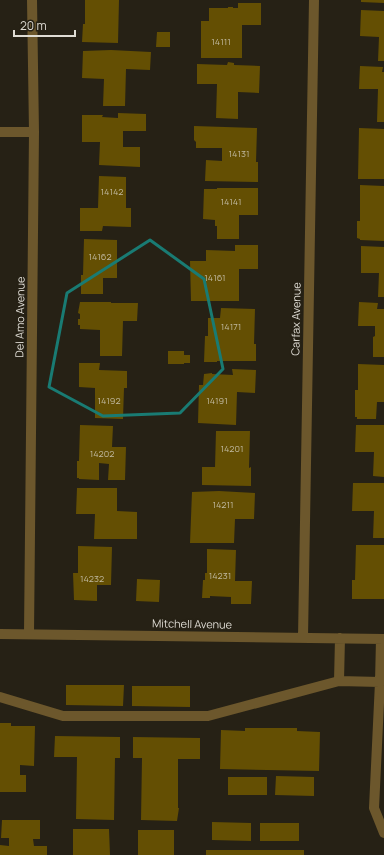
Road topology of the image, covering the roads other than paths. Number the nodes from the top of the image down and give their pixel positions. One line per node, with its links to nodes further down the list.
1 (32, 0): 4 (street, Del Amo Avenue)
2 (314, 0): 7 (street, Carfax Avenue)
3 (0, 132): 4 (street)
4 (34, 132): 6 (street, Del Amo Avenue)
5 (0, 634): 6 (street, Mitchell Avenue)
6 (29, 634): 7 (street, Mitchell Avenue)
7 (303, 638): 8 (street, Mitchell Avenue)
8 (340, 638): 9 (street, Mitchell Avenue); 10 (street)
9 (382, 639): 11 (street)
10 (339, 681): 11 (street); 12 (street)
11 (380, 682): 13 (street)
12 (0, 697)
13 (384, 833)

